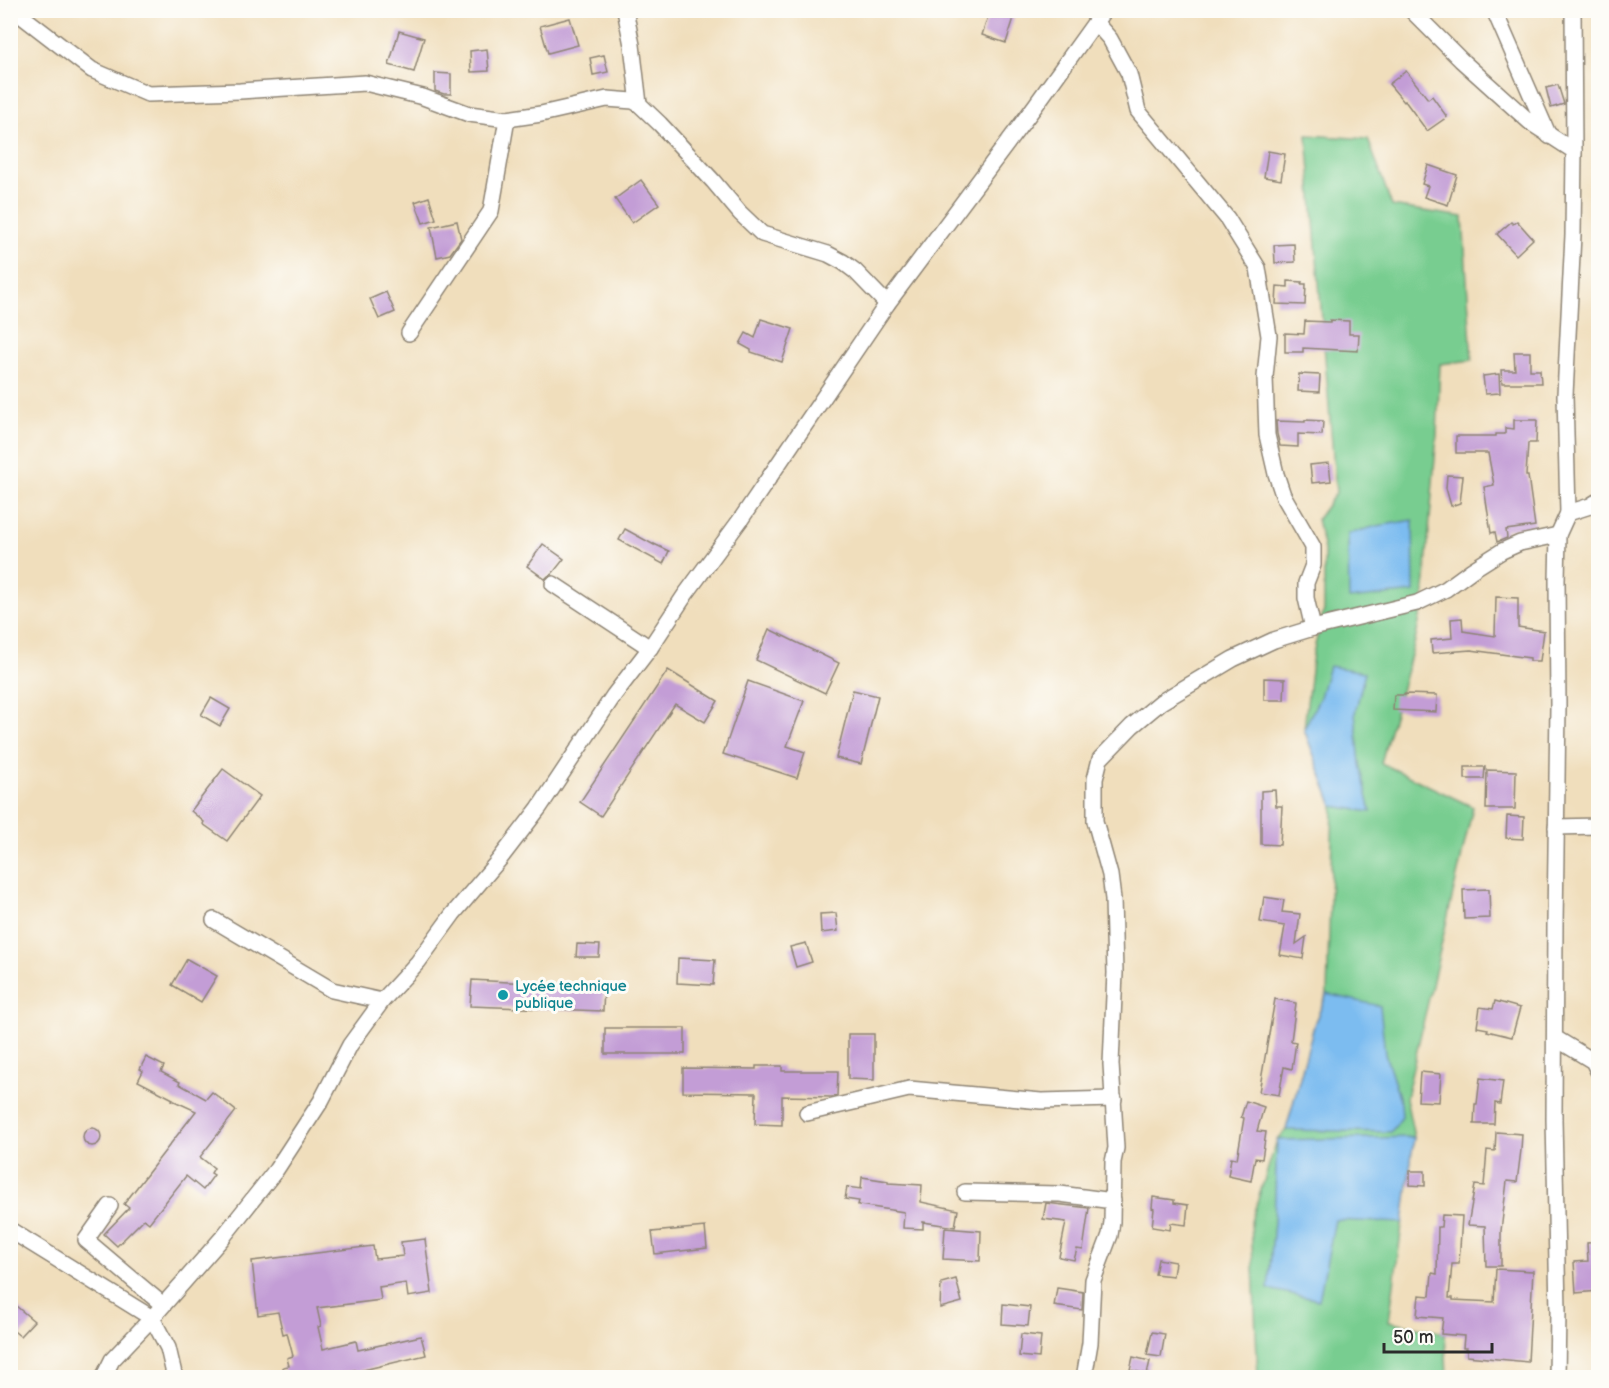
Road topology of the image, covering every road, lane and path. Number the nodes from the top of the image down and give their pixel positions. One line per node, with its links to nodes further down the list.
1 (14, 10): 8 (street)
2 (625, 10): 7 (street)
3 (1411, 10): 9 (street)
4 (1494, 10): 9 (street)
5 (1573, 10): 10 (street)
6 (1099, 16): 11 (street); 17 (street)
7 (639, 104): 8 (street); 11 (street)
8 (507, 119): 12 (street)
9 (1549, 136): 10 (street)
10 (1574, 151): 14 (street)
11 (887, 304): 18 (street)
12 (409, 333)
13 (1599, 501): 14 (street)
14 (1568, 513): 15 (street)
15 (1558, 535): 17 (street); 20 (street)
16 (553, 584): 18 (street)
17 (1312, 628): 25 (street)
18 (650, 648): 22 (street)
19 (1599, 826): 20 (street)
20 (1556, 827): 23 (street)
21 (214, 920): 22 (street)
22 (382, 1000): 31 (street)
23 (1555, 1038): 24 (street); 36 (street)
24 (1599, 1071)
25 (1114, 1099): 26 (street); 28 (street)
26 (807, 1113)
27 (965, 1192): 28 (street)
28 (1113, 1201): 35 (street)
29 (110, 1206): 31 (street)
30 (10, 1230): 32 (street)
31 (163, 1305): 32 (street)
32 (152, 1318): 33 (street); 34 (street)
33 (103, 1377)
34 (175, 1377)
35 (1084, 1377)
36 (1557, 1377)

